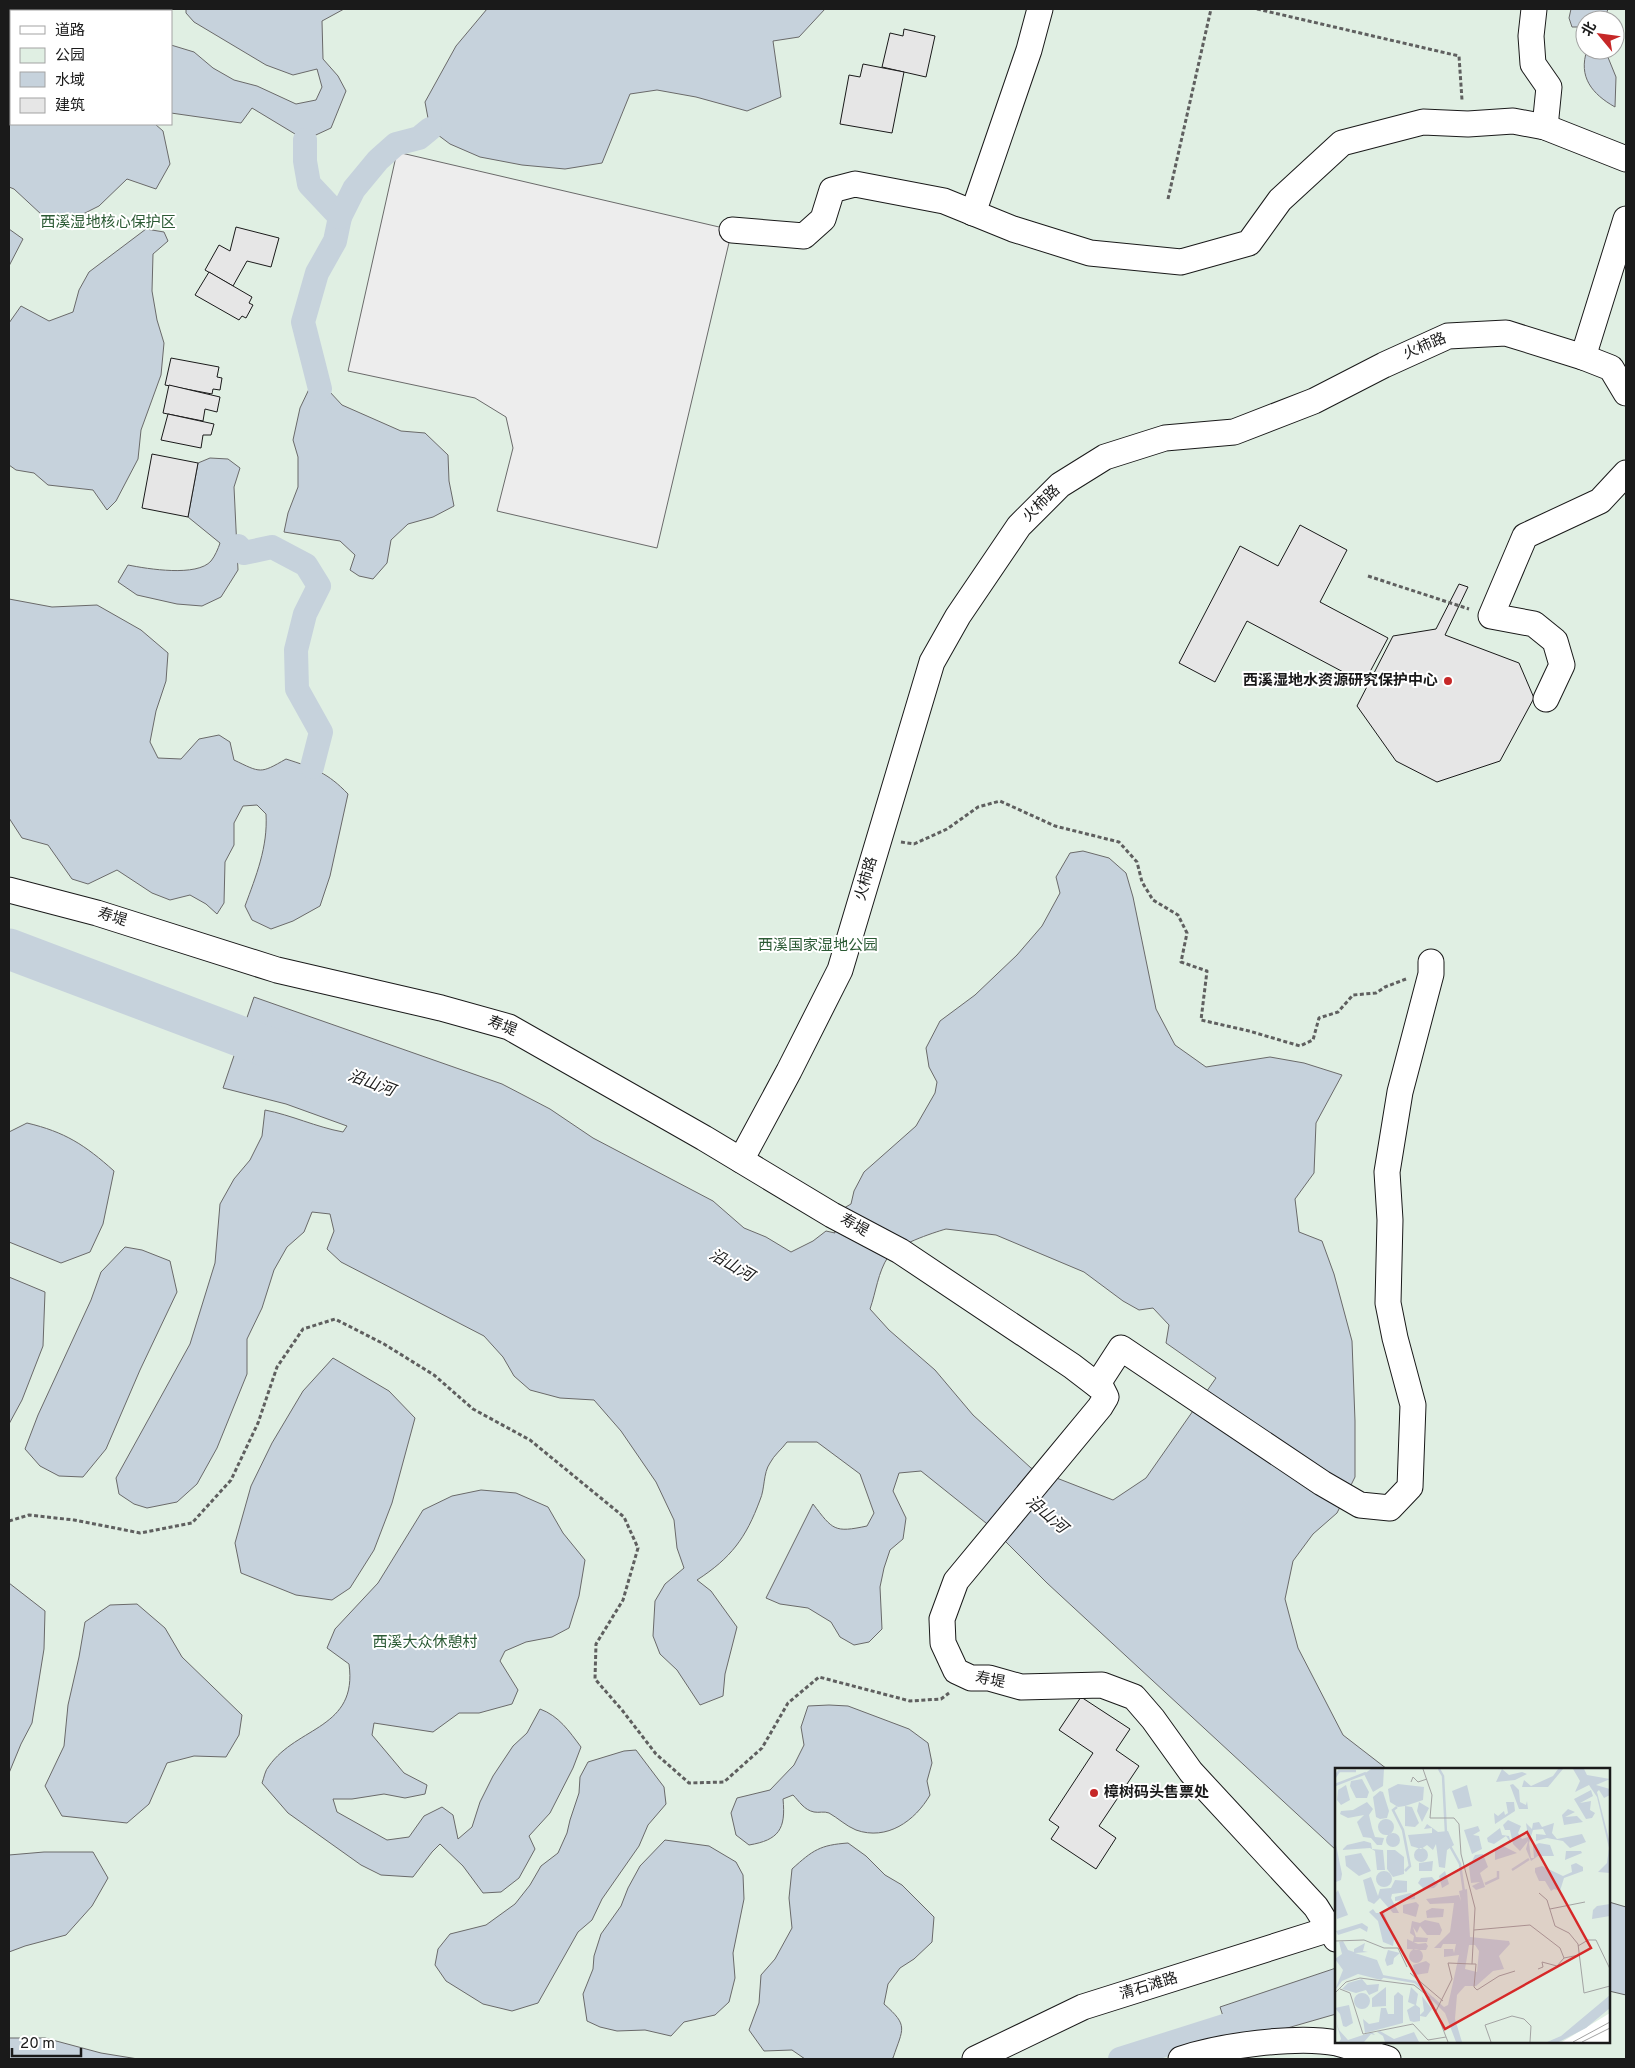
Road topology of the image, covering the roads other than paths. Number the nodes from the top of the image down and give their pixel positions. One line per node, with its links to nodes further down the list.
1 (1040, 9): 5 (street)
2 (1534, 9): 3 (street)
3 (1545, 127): 4 (street); 5 (street)
4 (1626, 159)
5 (973, 213): 7 (street)
6 (1626, 219): 8 (street)
7 (732, 230)
8 (1583, 357): 9 (street, 火柿路); 14 (street, 火柿路)
9 (1626, 392)
10 (1626, 472): 11 (street)
11 (1546, 700)
12 (9, 890): 14 (street, 寿堤)
13 (1431, 962): 15 (street)
14 (741, 1160): 15 (street, 寿堤)
15 (1097, 1385): 16 (street, 寿堤)
16 (1333, 1934): 20 (street, 清石滩路)
17 (1335, 2043): 21 (street)
18 (1336, 2043): 22 (street)
19 (1387, 2043): 22 (street)
20 (974, 2059)
21 (1181, 2059)
22 (1389, 2059)

